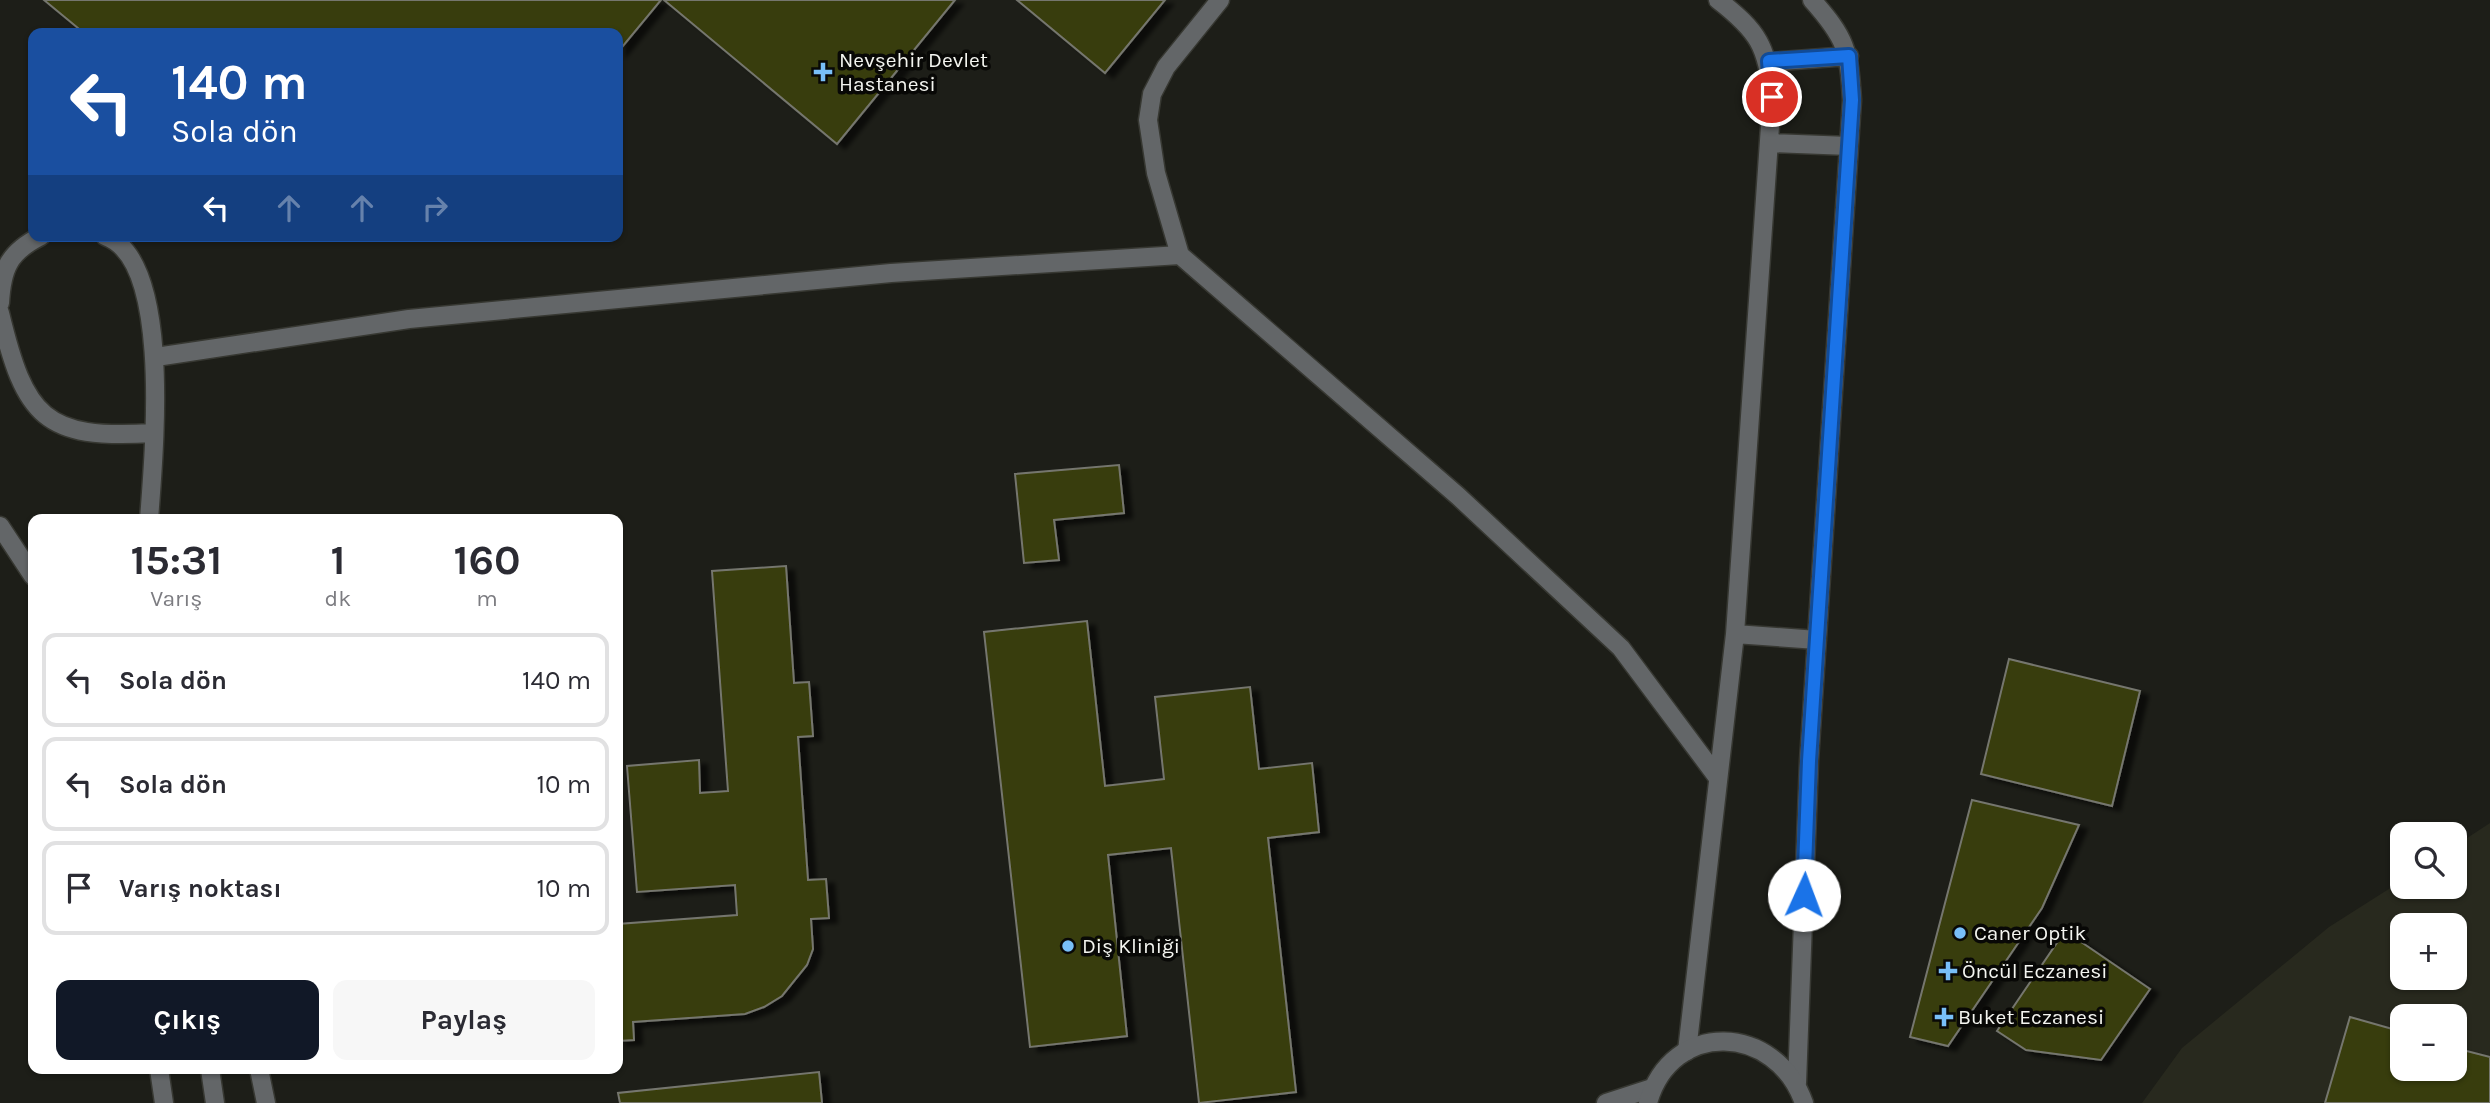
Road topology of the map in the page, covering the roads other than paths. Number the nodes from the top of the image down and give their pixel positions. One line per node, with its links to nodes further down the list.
1 (1220, 0): 10 (street)
2 (1718, 0): 5 (street)
3 (1812, 0): 4 (street)
4 (1849, 56): 5 (street); 7 (street)
5 (1769, 61): 6 (street)
6 (1770, 144): 7 (street); 18 (street)
7 (1849, 146): 19 (street)
8 (28, 242): 11 (street)
9 (117, 242): 13 (street)
10 (1180, 255): 13 (street); 20 (street)
11 (0, 303)
12 (0, 313): 14 (street)
13 (156, 357): 14 (street)
14 (153, 433): 15 (street)
15 (153, 514)
16 (0, 526): 17 (street)
17 (28, 568)
18 (1735, 634): 19 (street); 20 (street)
19 (1817, 640): 25 (street)
20 (1718, 778): 21 (street)
21 (1687, 1051): 25 (street); 26 (street)
22 (160, 1074): 27 (street)
23 (211, 1074): 28 (street)
24 (260, 1074): 29 (street)
25 (1797, 1083): 31 (street)
26 (1650, 1096): 30 (street)
27 (164, 1103)
28 (215, 1103)
29 (266, 1103)
30 (1606, 1103)
31 (1804, 1103)

